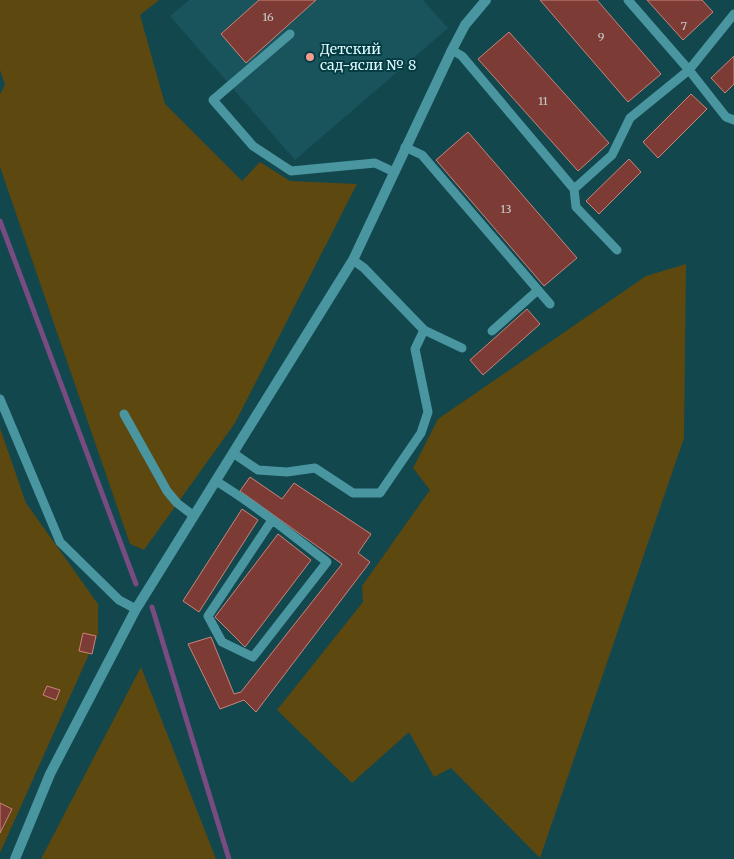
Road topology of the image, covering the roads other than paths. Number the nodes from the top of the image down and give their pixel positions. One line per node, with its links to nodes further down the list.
1 (486, 0): 5 (street)
2 (628, 0): 6 (lane)
3 (734, 14): 6 (lane)
4 (290, 34): 9 (lane)
5 (452, 50): 8 (street); 10 (lane)
6 (689, 70): 7 (lane); 10 (lane)
7 (734, 120)
8 (405, 147): 9 (street); 13 (lane)
9 (394, 172): 12 (street)
10 (574, 189): 11 (lane)
11 (616, 250)
12 (353, 260): 15 (lane); 20 (street)
13 (538, 290): 14 (lane); 16 (lane)
14 (550, 304)
15 (424, 330): 17 (lane); 20 (lane)
16 (492, 331)
17 (462, 348)
18 (0, 399): 24 (lane)
19 (124, 414): 22 (lane)
20 (233, 454): 21 (street)
21 (216, 481): 22 (street); 23 (lane)
22 (194, 516): 24 (street)
23 (272, 520): 23 (lane)
24 (136, 609): 25 (street)
25 (15, 859)

